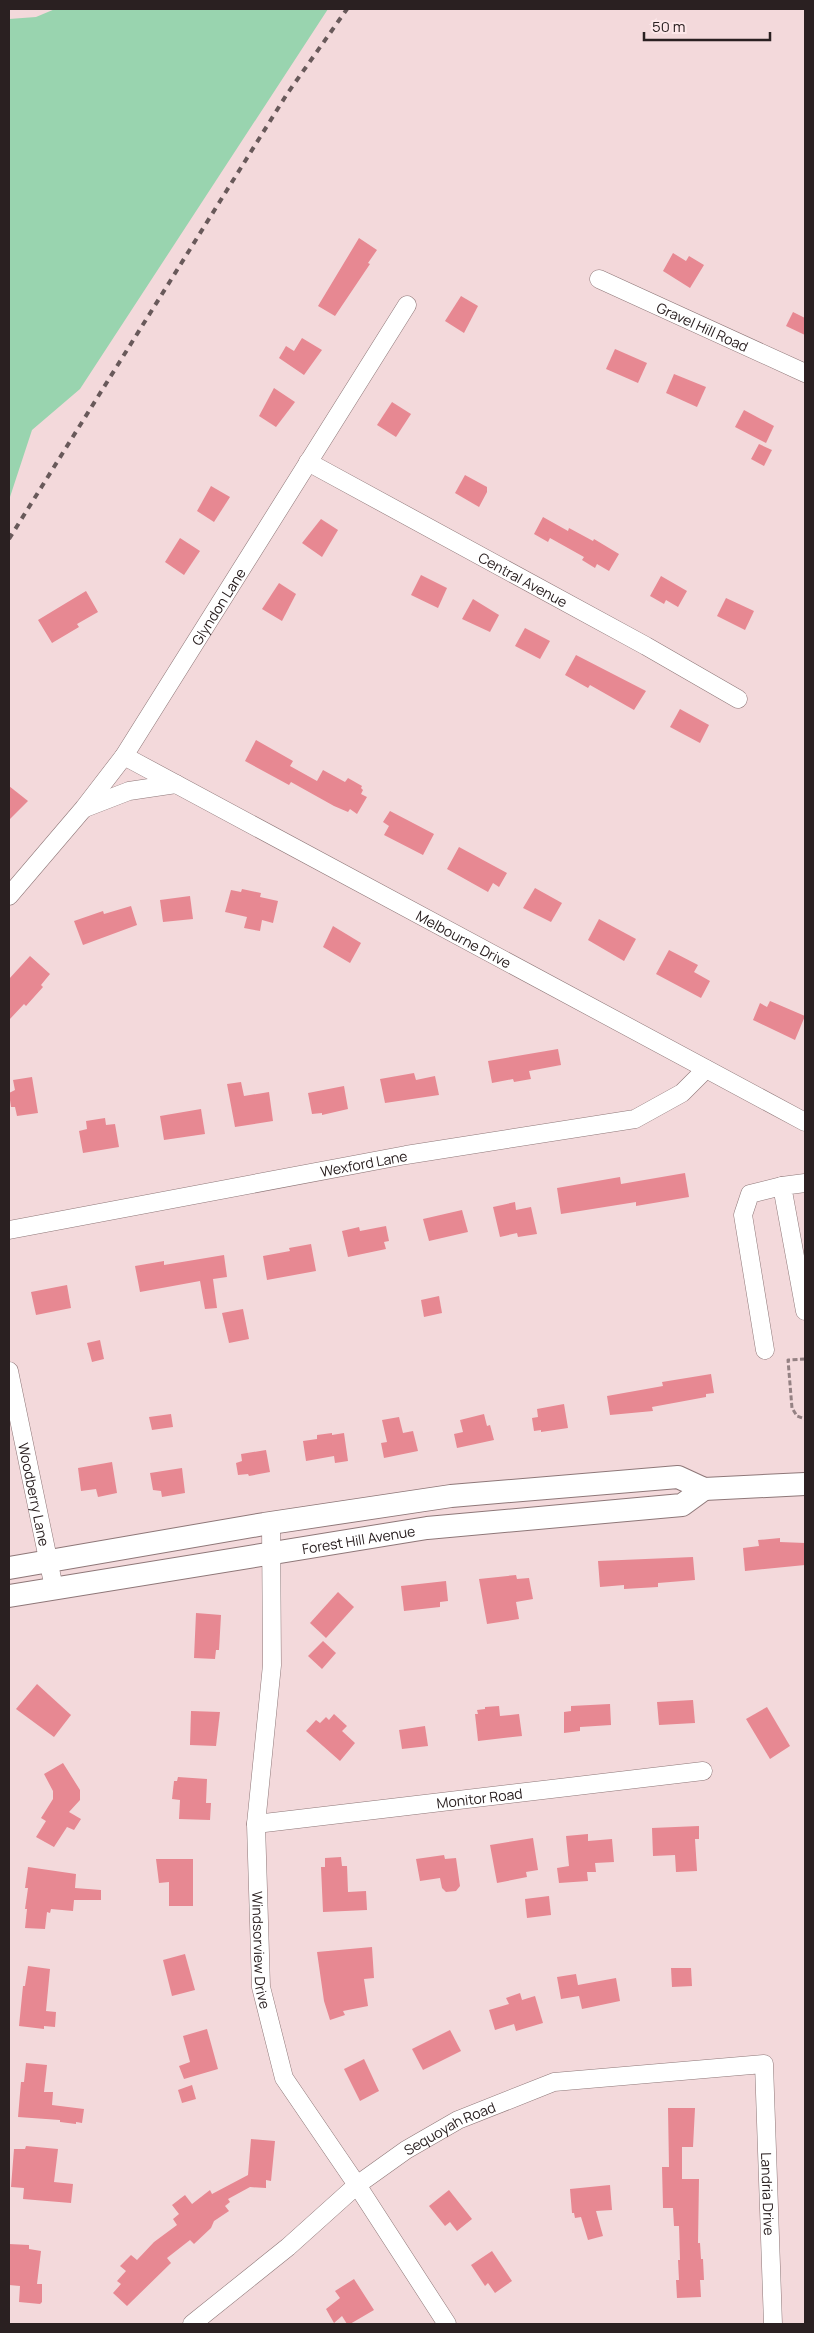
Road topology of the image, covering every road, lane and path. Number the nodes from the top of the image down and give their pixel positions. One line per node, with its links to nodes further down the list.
1 (598, 280): 3 (street, Gravel Hill Road)
2 (408, 305): 4 (street, Glyndon Lane)
3 (805, 373)
4 (308, 462): 5 (street, Central Avenue); 6 (street, Glyndon Lane)
5 (738, 699)
6 (124, 756): 7 (street, Melbourne Drive); 8 (street, Glyndon Lane)
7 (176, 784): 8 (street); 10 (street, Melbourne Drive)
8 (84, 808): 9 (street, Glyndon Lane)
9 (9, 896)
10 (706, 1069): 11 (street, Melbourne Drive); 14 (street, Wexford Lane)
11 (805, 1122)
12 (805, 1183): 13 (street)
13 (782, 1186): 15 (street); 17 (street)
14 (9, 1230)
15 (803, 1286): 16 (street)
16 (805, 1311)
17 (765, 1350)
18 (805, 1359): 20 (path)
19 (9, 1371): 25 (street, Woodberry Lane)
20 (805, 1419)
21 (805, 1484): 22 (main road, Forest Hill Avenue)
22 (704, 1489): 23 (main road, Forest Hill Avenue); 24 (main road, Forest Hill Avenue)
23 (271, 1523): 24 (street, Windsorview Drive); 25 (main road, Forest Hill Avenue)
24 (272, 1553): 27 (main road, Forest Hill Avenue); 30 (street, Windsorview Drive)
25 (49, 1560): 26 (main road, Forest Hill Avenue); 27 (street, Woodberry Lane)
26 (9, 1568)
27 (54, 1588): 28 (main road, Forest Hill Avenue)
28 (9, 1596)
29 (703, 1771): 30 (street, Monitor Road)
30 (256, 1824): 32 (street, Windsorview Drive)
31 (764, 2064): 32 (street, Sequoyah Road); 35 (street, Landria Drive)
32 (357, 2185): 33 (street, Sequoyah Road); 34 (street, Windsorview Drive)
33 (192, 2324)
34 (447, 2324)
35 (773, 2324)

